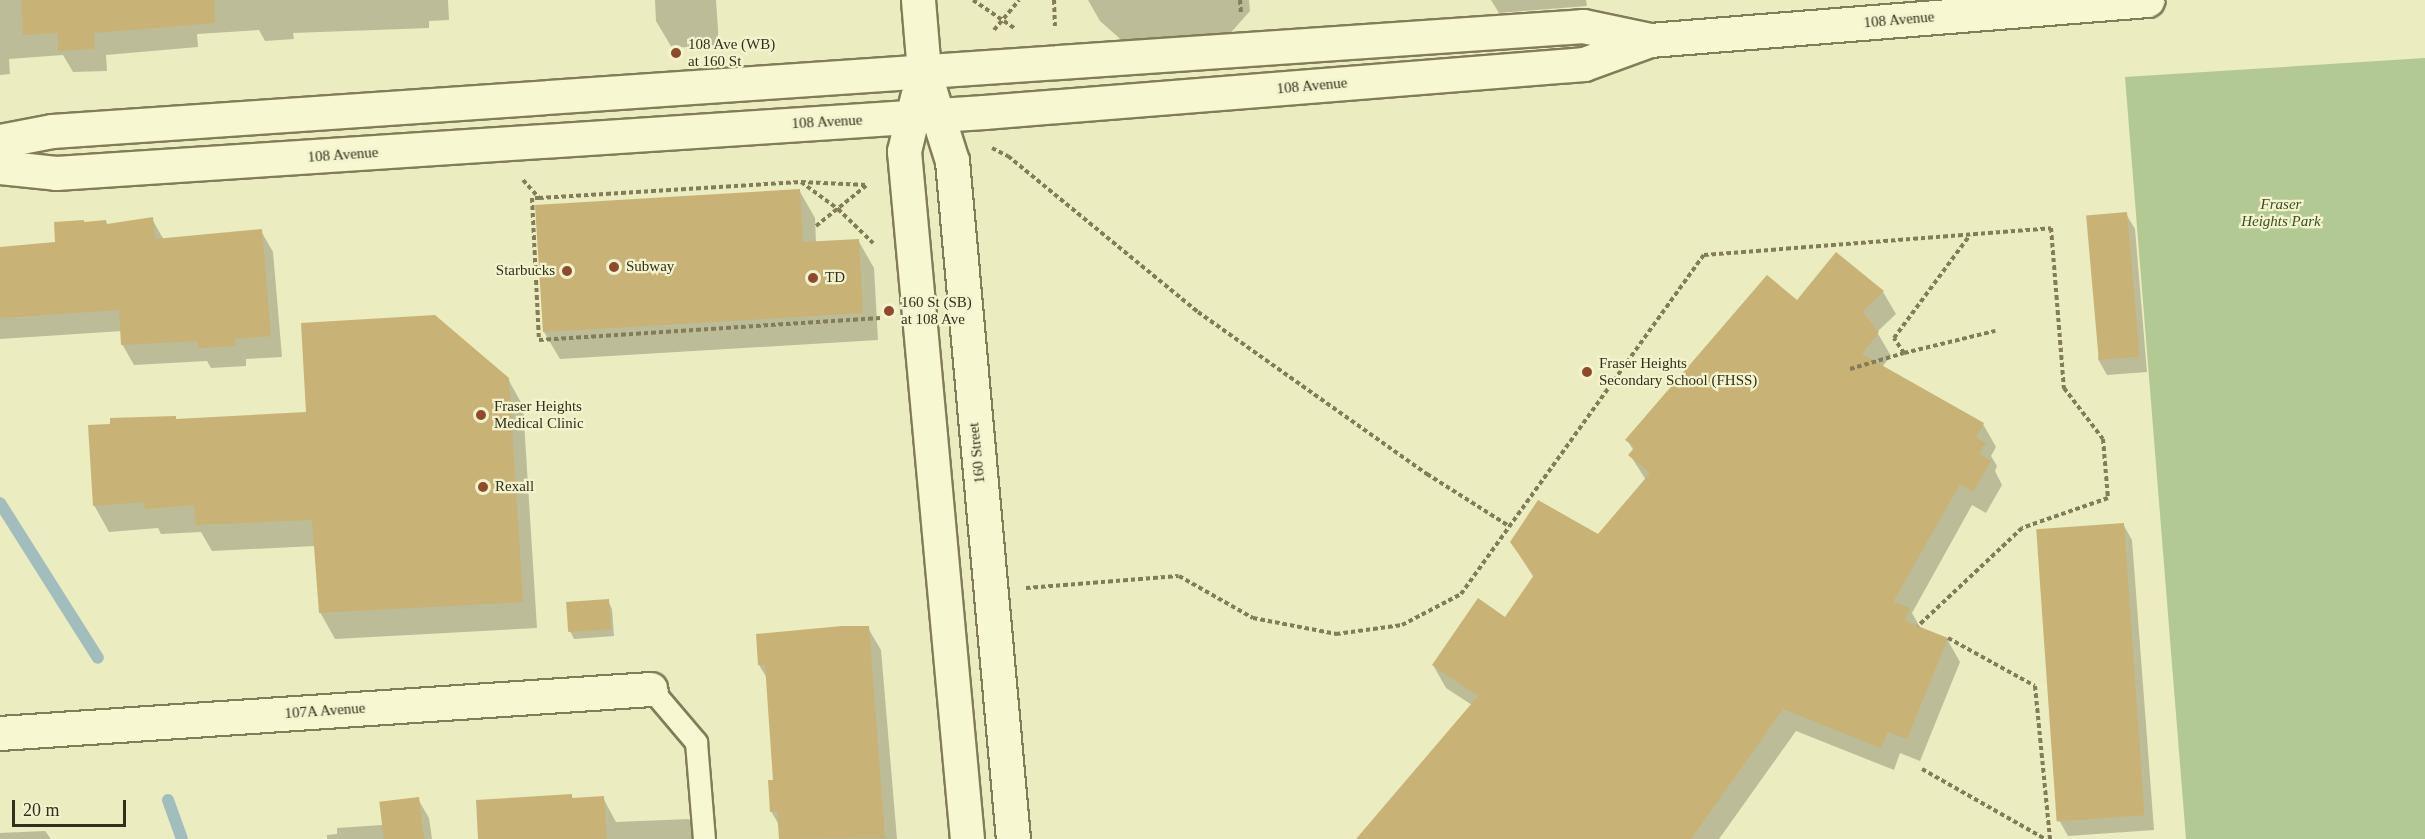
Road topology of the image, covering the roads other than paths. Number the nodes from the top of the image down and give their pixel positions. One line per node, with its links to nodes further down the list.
1 (918, 0): 4 (street, 160 Street)
2 (2147, 0): 3 (street, 108 Avenue)
3 (1650, 40): 4 (street, 108 Avenue); 5 (street, 108 Avenue)
4 (924, 72): 5 (street, 160 Street); 6 (street, 108 Avenue)
5 (926, 116): 7 (street, 108 Avenue); 8 (street); 13 (street, 160 Street)
6 (0, 141)
7 (0, 167)
8 (943, 558): 12 (street); 13 (street)
9 (651, 689): 10 (street, 107A Avenue); 11 (lane)
10 (0, 733)
11 (704, 839)
12 (967, 839)
13 (1012, 839)

